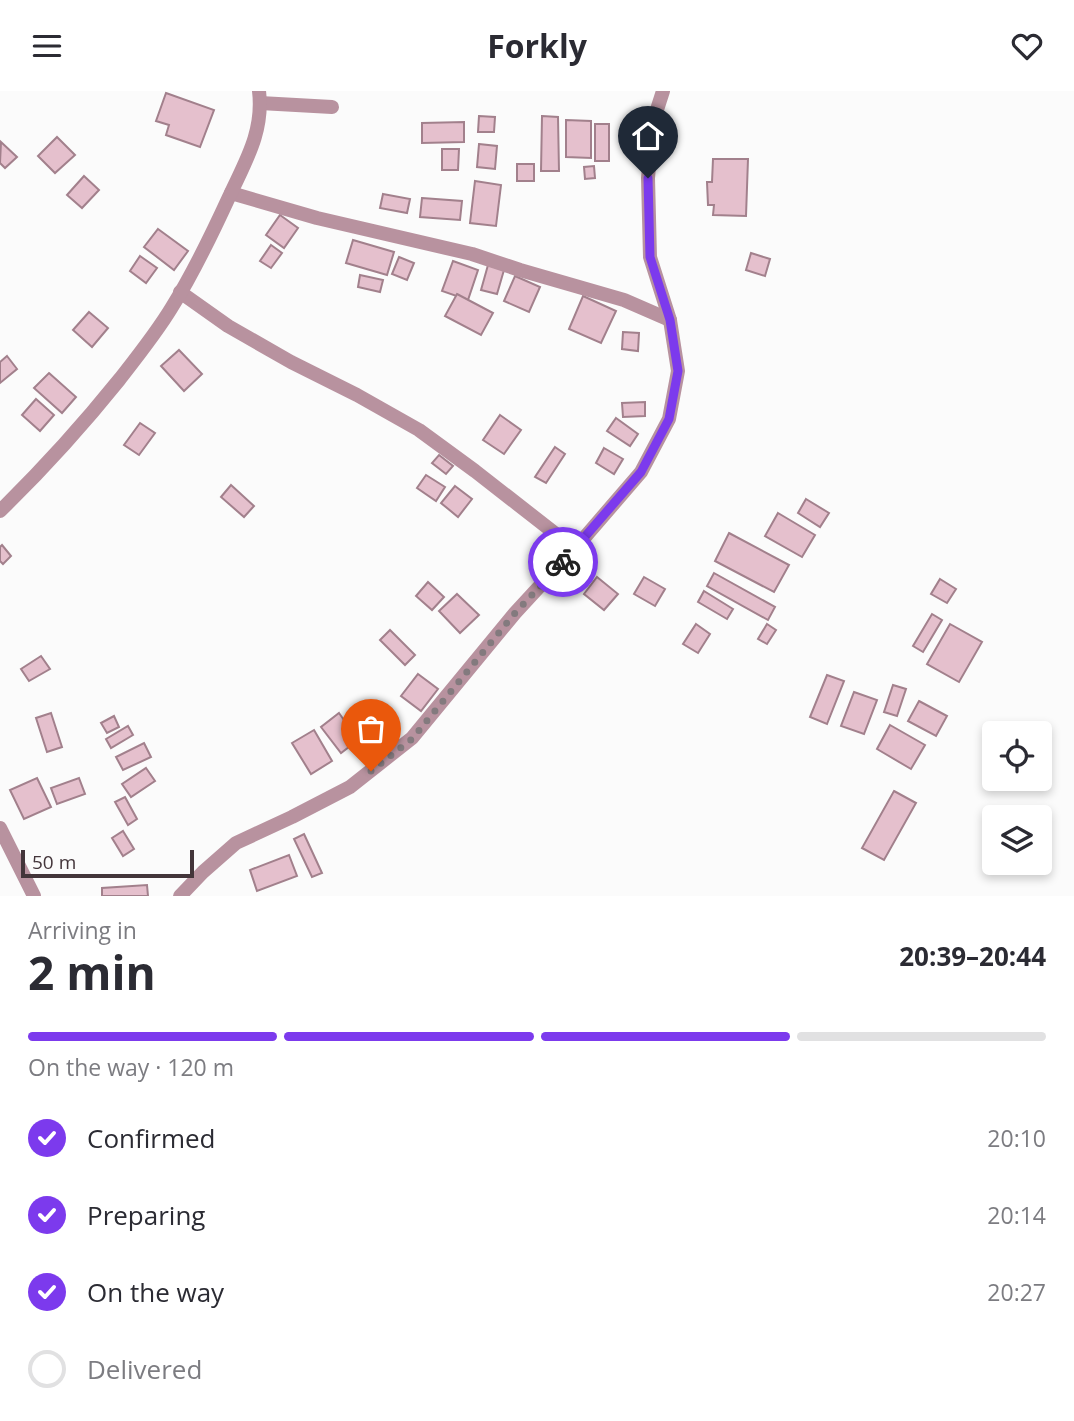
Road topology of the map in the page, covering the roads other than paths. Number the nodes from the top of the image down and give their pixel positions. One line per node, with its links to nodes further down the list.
1 (663, 91): 6 (street)
2 (260, 97): 3 (street); 4 (street)
3 (332, 107)
4 (231, 193): 5 (street); 6 (street)
5 (180, 292): 7 (street); 9 (street)
6 (670, 320): 9 (street)
7 (7, 497): 8 (street)
8 (0, 511)
9 (575, 549): 12 (street)
10 (0, 828): 11 (street)
11 (34, 896)
12 (180, 896)

